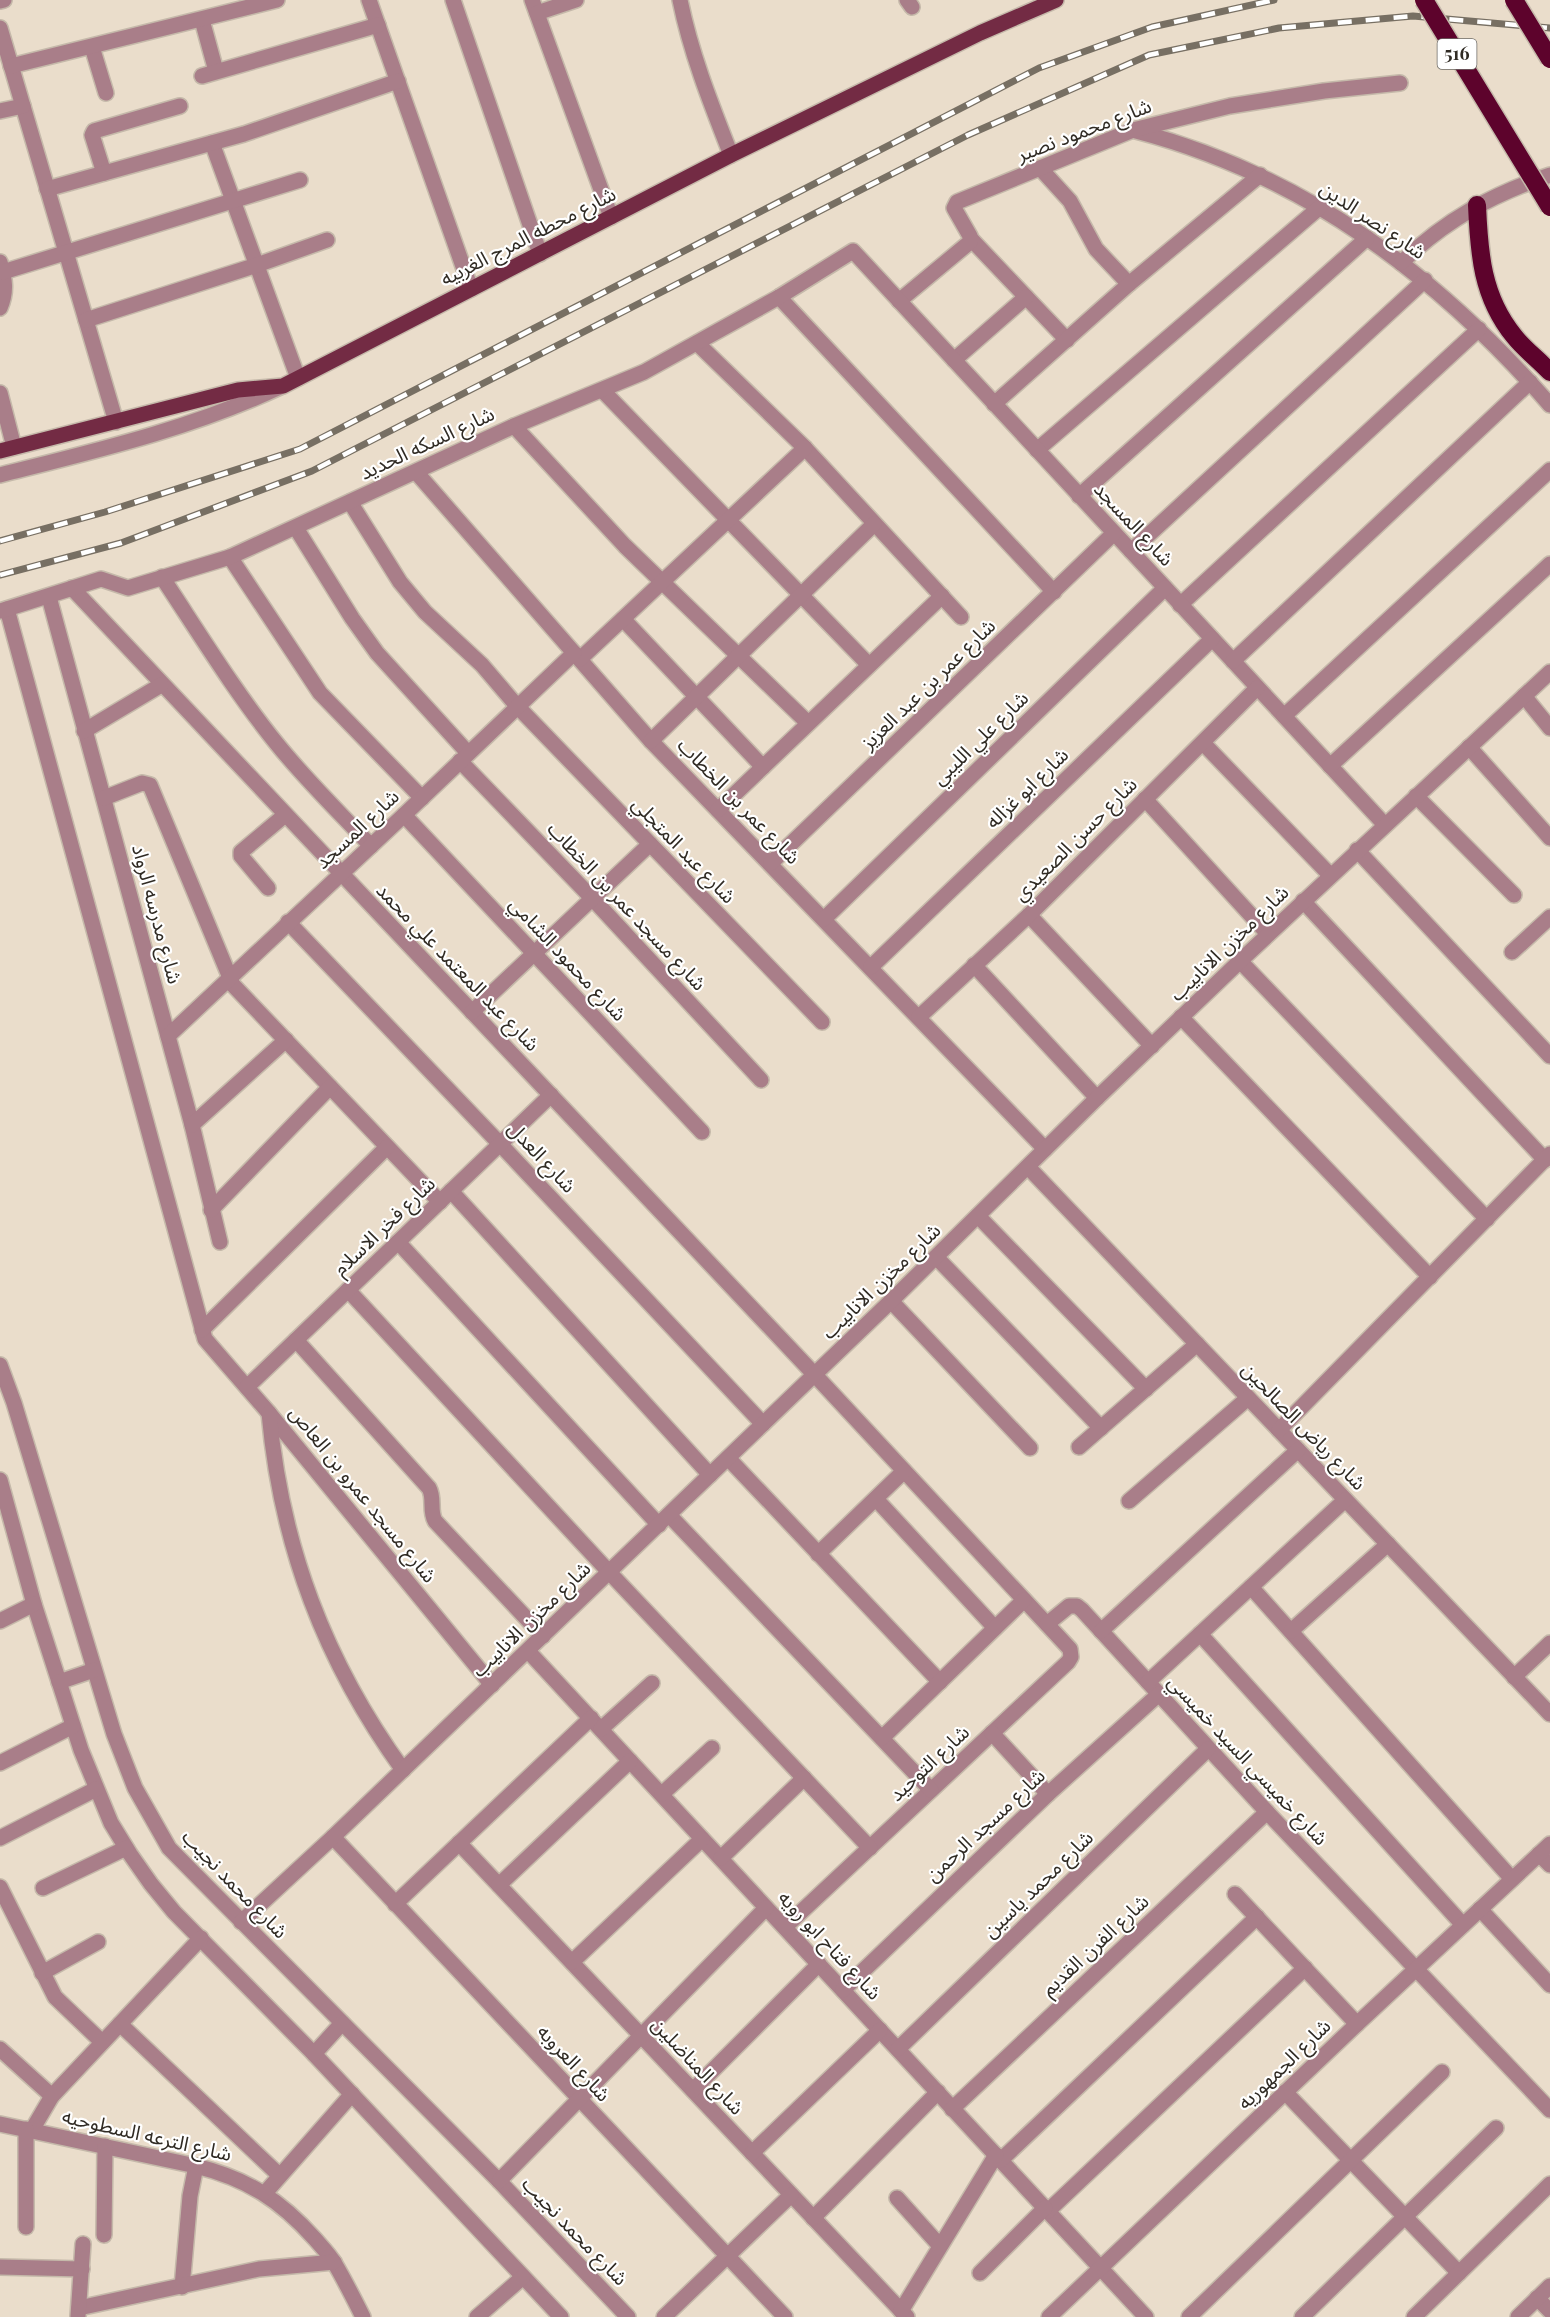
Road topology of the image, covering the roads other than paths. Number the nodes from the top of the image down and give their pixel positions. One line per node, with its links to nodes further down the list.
1 (4, 0): 10 (street)
2 (277, 0): 12 (street)
3 (369, 0): 13 (street)
4 (453, 0): 43 (street)
5 (576, 0): 11 (street)
6 (680, 0): 26 (street)
7 (1056, 0): 26 (main road, شارع محطه المرج الغربيه)
8 (1424, 0): 36 (highway, 516, bridge)
9 (1514, 0): 16 (highway, bridge)
10 (0, 1)
11 (535, 7): 37 (street)
12 (201, 20): 13 (street); 15 (street)
13 (378, 25): 18 (street)
14 (0, 28): 17 (street)
15 (92, 47): 17 (street); 20 (street)
16 (1550, 59)
17 (11, 66): 21 (street)
18 (398, 81): 25 (street); 49 (street)
19 (1400, 83): 24 (street, شارع محمود نصير)
20 (106, 93)
21 (23, 105): 23 (street); 32 (street)
22 (180, 106): 28 (street)
23 (0, 111)
24 (1133, 130): 27 (street, شارع محمود نصير); 29 (street, شارع نصر الدين)
25 (212, 143): 28 (street); 33 (street)
26 (731, 155): 37 (main road, شارع محطه المرج الغربيه)
27 (1040, 168): 39 (street, شارع محمود نصير); 48 (street)
28 (104, 173): 32 (street)
29 (1260, 175): 35 (street, شارع نصر الدين); 48 (street)
30 (1550, 175): 34 (street)
31 (300, 180): 33 (street)
32 (47, 189): 42 (street)
33 (233, 200): 42 (street); 45 (street)
34 (1477, 205): 44 (street); 59 (highway)
35 (1320, 207): 38 (street, شارع نصر الدين); 71 (street)
36 (1550, 207)
37 (611, 217): 43 (main road, شارع محطه المرج الغربيه)
38 (1367, 238): 44 (street, شارع نصر الدين); 75 (street)
39 (971, 239): 51 (street); 52 (street)
40 (327, 240): 45 (street)
41 (853, 251): 50 (street, شارع السكه الحديد); 52 (street, شارع المسجد)
42 (66, 252): 46 (street); 54 (street)
43 (540, 254): 49 (main road, شارع محطه المرج الغربيه)
44 (1401, 263): 47 (street, شارع نصر الدين)
45 (257, 265): 54 (street); 60 (street)
46 (1, 267): 53 (street)
47 (1425, 280): 55 (street, شارع نصر الدين); 81 (street)
48 (1129, 284): 56 (street)
49 (471, 289): 60 (main road, شارع محطه المرج الغربيه)
50 (779, 297): 57 (street, شارع السكه الحديد); 88 (street)
51 (1026, 297): 56 (street); 58 (street)
52 (899, 301): 58 (street, شارع المسجد)
53 (1, 306)
54 (86, 320): 67 (street)
55 (1479, 328): 61 (street, شارع نصر الدين); 92 (street)
56 (1067, 340): 65 (street)
57 (697, 342): 63 (street, شارع السكه الحديد); 69 (street)
58 (954, 360): 65 (street, شارع المسجد)
59 (1550, 372)
60 (298, 378): 62 (main road, شارع محطه المرج الغربيه)
61 (1530, 382): 66 (street, شارع نصر الدين); 99 (street)
62 (282, 386): 67 (main road, شارع محطه المرج الغربيه); 74 (street)
63 (603, 391): 68 (street, شارع السكه الحديد); 77 (street)
64 (0, 393): 70 (street)
65 (994, 404): 71 (street, شارع المسجد)
66 (1550, 405)
67 (116, 422): 70 (main road, شارع محطه المرج الغربيه)
68 (514, 426): 73 (street, شارع السكه الحديد); 85 (street)
69 (805, 448): 77 (street); 78 (street)
70 (7, 449)
71 (1037, 450): 75 (street, شارع المسجد)
72 (1550, 470): 107 (street)
73 (416, 472): 76 (street, شارع السكه الحديد); 97 (street, شارع عمر بن الخطاب)
74 (0, 475)
75 (1079, 496): 80 (street, شارع المسجد)
76 (350, 502): 79 (street, شارع السكه الحديد); 106 (street, شارع عبد المتجلي)
77 (727, 519): 85 (street); 89 (street)
78 (874, 524): 89 (street); 90 (street)
79 (296, 528): 82 (street, شارع السكه الحديد); 114 (street, شارع مسجد عمر بن الخطاب)
80 (1114, 533): 81 (street, شارع المسجد); 88 (street, شارع عمر بن عبد العزيز)
81 (1131, 551): 87 (street, شارع المسجد)
82 (230, 557): 84 (street, شارع السكه الحديد); 119 (street)
83 (1550, 564): 115 (street)
84 (162, 577): 86 (street, شارع السكه الحديد); 127 (street)
85 (663, 581): 95 (street); 98 (street)
86 (72, 588): 91 (street, شارع السكه الحديد); 102 (street, شارع عبد المعتمد علي محمد)
87 (1165, 588): 92 (street, شارع المسجد); 138 (street, شارع علي الليبي)
88 (1054, 592): 129 (street, شارع عمر بن عبد العزيز)
89 (800, 595): 98 (street); 100 (street)
90 (942, 596): 94 (street); 100 (street)
91 (49, 597): 93 (street, شارع السكه الحديد); 110 (street, شارع مدرسه الرواد)
92 (1180, 604): 96 (street, شارع المسجد)
93 (4, 610): 176 (street, شارع مسجد عمرو بن العاص)
94 (961, 617)
95 (623, 619): 97 (street); 105 (street)
96 (1212, 639): 99 (street, شارع المسجد); 145 (street, شارع ابو غزاله)
97 (577, 656): 106 (street, شارع المسجد); 111 (street, شارع عمر بن الخطاب)
98 (739, 656): 105 (street); 108 (street)
99 (1233, 661): 103 (street, شارع المسجد)
100 (869, 665): 108 (street)
101 (1550, 672): 104 (street, شارع مخزن الانابيب)
102 (161, 685): 110 (street); 122 (street, شارع عبد المعتمد علي محمد)
103 (1257, 688): 107 (street, شارع المسجد); 112 (street, شارع حسن الصعيدي)
104 (1524, 696): 109 (street); 113 (street, شارع مخزن الانابيب)
105 (696, 697): 111 (street); 116 (street)
106 (517, 706): 114 (street, شارع المسجد); 126 (street, شارع عبد المتجلي)
107 (1284, 716): 115 (street, شارع المسجد)
108 (808, 723): 116 (street)
109 (1550, 728)
110 (84, 731): 118 (street, شارع مدرسه الرواد)
111 (651, 741): 121 (street, شارع عمر بن الخطاب)
112 (1203, 743): 120 (street, شارع حسن الصعيدي); 131 (street)
113 (1469, 747): 117 (street, شارع مخزن الانابيب); 125 (street)
114 (464, 757): 119 (street, شارع المسجد); 134 (street, شارع مسجد عمر بن الخطاب)
115 (1330, 766): 124 (street, شارع المسجد)
116 (763, 767): 121 (street)
117 (1416, 796): 124 (street, شارع مخزن الانابيب); 133 (street)
118 (104, 798): 146 (street); 151 (street, شارع مدرسه الرواد)
119 (422, 798): 123 (street, شارع المسجد)
120 (1145, 799): 136 (street, شارع حسن الصعيدي); 140 (street)
121 (718, 810): 129 (street, شارع عمر بن الخطاب)
122 (285, 815): 130 (street, شارع عبد المعتمد علي محمد); 132 (street)
123 (404, 815): 127 (street, شارع المسجد); 142 (street, شارع محمود الشامي)
124 (1385, 825): 128 (street, شارع مخزن الانابيب)
125 (1550, 838)
126 (650, 844): 134 (street); 150 (street, شارع عبد المتجلي)
127 (371, 846): 130 (street, شارع المسجد)
128 (1357, 850): 131 (street, شارع مخزن الانابيب); 154 (street)
129 (771, 863): 138 (street, شارع عمر بن الخطاب)
130 (340, 873): 139 (street, شارع المسجد); 147 (street, شارع عبد المعتمد علي محمد)
131 (1330, 875): 135 (street, شارع مخزن الانابيب)
132 (268, 888)
133 (1514, 895)
134 (592, 898): 142 (street); 155 (street, شارع مسجد عمر بن الخطاب)
135 (1303, 901): 140 (street, شارع مخزن الانابيب); 164 (street)
136 (1029, 915): 144 (street, شارع حسن الصعيدي); 153 (street)
137 (1550, 917): 141 (street)
138 (824, 919): 145 (street, شارع عمر بن الخطاب)
139 (288, 922): 146 (street, شارع المسجد); 161 (street, شارع العدل)
140 (1268, 934): 143 (street, شارع مخزن الانابيب)
141 (1512, 952)
142 (534, 953): 147 (street); 160 (street, شارع محمود الشامي)
143 (1240, 961): 149 (street, شارع مخزن الانابيب); 169 (street)
144 (974, 965): 148 (street, شارع حسن الصعيدي); 158 (street)
145 (871, 967): 148 (street, شارع عمر بن الخطاب)
146 (229, 979): 151 (street, شارع المسجد); 152 (street)
147 (472, 1012): 157 (street, شارع عبد المعتمد علي محمد)
148 (919, 1017): 163 (street, شارع عمر بن الخطاب)
149 (1181, 1017): 153 (street, شارع مخزن الانابيب); 173 (street)
150 (822, 1022)
151 (168, 1036): 159 (street, شارع مدرسه الرواد)
152 (285, 1040): 156 (street); 159 (street)
153 (1152, 1046): 158 (street, شارع مخزن الانابيب)
154 (1550, 1056)
155 (761, 1080)
156 (330, 1087): 162 (street); 167 (street)
157 (551, 1095): 161 (street, شارع فخر الاسلام); 180 (street, شارع عبد المعتمد علي محمد)
158 (1097, 1098): 163 (street, شارع مخزن الانابيب)
159 (192, 1125): 167 (street, شارع مدرسه الرواد)
160 (702, 1132)
161 (501, 1144): 166 (street, شارع فخر الاسلام); 185 (street, شارع العدل)
162 (387, 1147): 166 (street); 176 (street)
163 (1045, 1149): 165 (street, شارع مخزن الانابيب)
164 (1547, 1157): 169 (street)
165 (1028, 1167): 168 (street, شارع مخزن الانابيب); 178 (street, شارع رياض الصالحين)
166 (446, 1197): 171 (street, شارع فخر الاسلام); 193 (street)
167 (211, 1210): 170 (street, شارع مدرسه الرواد)
168 (978, 1216): 172 (street, شارع مخزن الانابيب); 182 (street)
169 (1487, 1219): 173 (street)
170 (220, 1242)
171 (398, 1242): 174 (street, شارع فخر الاسلام); 198 (street)
172 (936, 1257): 175 (street, شارع مخزن الانابيب); 186 (street)
173 (1430, 1276): 187 (street)
174 (348, 1290): 177 (street, شارع فخر الاسلام); 201 (street)
175 (891, 1301): 180 (street, شارع مخزن الانابيب); 189 (street)
176 (202, 1330): 181 (street, شارع مسجد عمرو بن العاص)
177 (296, 1340): 181 (street, شارع فخر الاسلام); 211 (street)
178 (1197, 1344): 182 (street); 183 (street, شارع رياض الصالحين)
179 (0, 1365): 214 (street, شارع محمد نجيب)
180 (814, 1374): 185 (street, شارع مخزن الانابيب); 192 (street)
181 (247, 1387): 184 (street, شارع مسجد عمرو بن العاص)
182 (1146, 1389): 186 (street)
183 (1248, 1398): 187 (street, شارع رياض الصالحين); 197 (street)
184 (269, 1413): 220 (street, شارع مسجد عمرو بن العاص); 232 (street)
185 (763, 1424): 191 (street, شارع مخزن الانابيب)
186 (1101, 1428): 188 (street)
187 (1279, 1430): 190 (street, شارع رياض الصالحين)
188 (1079, 1447)
189 (1030, 1448)
190 (1298, 1450): 196 (street, شارع رياض الصالحين); 208 (street)
191 (728, 1458): 193 (street, شارع مخزن الانابيب); 200 (street)
192 (904, 1471): 195 (street); 203 (street)
193 (710, 1475): 198 (street, شارع مخزن الانابيب)
194 (0, 1480): 204 (street)
195 (876, 1499): 200 (street); 207 (street)
196 (1345, 1500): 199 (street, شارع رياض الصالحين); 202 (street)
197 (1129, 1501)
198 (664, 1520): 201 (street, شارع مخزن الانابيب); 227 (street)
199 (1388, 1544): 209 (street); 215 (street, شارع رياض الصالحين)
200 (818, 1554): 217 (street)
201 (609, 1572): 211 (street, شارع مخزن الانابيب); 233 (street)
202 (1251, 1587): 209 (street); 210 (street)
203 (1024, 1600): 206 (street); 207 (street)
204 (34, 1604): 205 (street); 216 (street)
205 (0, 1621)
206 (1047, 1624): 208 (street, شارع خميسي السيد خميسي); 226 (street, شارع التوحيد)
207 (995, 1628): 217 (street)
208 (1101, 1631): 218 (street, شارع خميسي السيد خميسي)
209 (1291, 1631): 247 (street)
210 (1200, 1634): 218 (street); 257 (street)
211 (543, 1636): 213 (street, شارع مخزن الانابيب)
212 (1550, 1643): 215 (street)
213 (528, 1651): 220 (street, شارع مخزن الانابيب); 223 (street, شارع فتاح ابو رويه)
214 (94, 1670): 216 (street); 256 (street, شارع محمد نجيب)
215 (1514, 1677): 222 (street, شارع رياض الصالحين)
216 (59, 1682): 224 (street)
217 (940, 1682): 227 (street)
218 (1148, 1682): 221 (street, شارع خميسي السيد خميسي)
219 (652, 1683): 225 (street)
220 (492, 1685): 232 (street, شارع مخزن الانابيب)
221 (1159, 1694): 229 (street, شارع خميسي السيد خميسي); 237 (street, شارع مسجد الرحمن)
222 (1550, 1714)
223 (591, 1718): 225 (street, شارع فتاح ابو رويه); 242 (street)
224 (74, 1726): 231 (street); 234 (street)
225 (601, 1730): 230 (street, شارع فتاح ابو رويه)
226 (992, 1733): 235 (street, شارع التوحيد); 237 (street)
227 (882, 1738): 235 (street)
228 (712, 1748): 236 (street)
229 (1208, 1749): 238 (street, شارع خميسي السيد خميسي); 275 (street, شارع محمد ياسين)
230 (630, 1761): 236 (street, شارع فتاح ابو رويه); 248 (street)
231 (0, 1763)
232 (403, 1770): 239 (street, شارع مخزن الانابيب)
233 (804, 1778): 244 (street); 246 (street)
234 (96, 1789): 240 (street); 243 (street)
235 (931, 1790): 244 (street, شارع التوحيد)
236 (662, 1794): 241 (street, شارع فتاح ابو رويه)
237 (1048, 1794): 267 (street, شارع مسجد الرحمن)
238 (1267, 1812): 264 (street, شارع خميسي السيد خميسي); 284 (street, شارع الفرن القديم)
239 (333, 1837): 252 (street, شارع العروبه); 256 (street, شارع مخزن الانابيب)
240 (0, 1838)
241 (702, 1839): 246 (street, شارع فتاح ابو رويه); 261 (street)
242 (459, 1843): 248 (street, شارع المناضلين); 252 (street)
243 (126, 1848): 250 (street); 259 (street)
244 (870, 1848): 258 (street, شارع التوحيد)
245 (1546, 1854): 247 (street, شارع الجمهوريه)
246 (721, 1858): 253 (street, شارع فتاح ابو رويه)
247 (1512, 1879): 254 (street, شارع الجمهوريه)
248 (499, 1885): 261 (street, شارع المناضلين)
249 (0, 1887): 265 (street)
250 (43, 1888)
251 (1235, 1894): 255 (street)
252 (395, 1904): 283 (street, شارع العروبه)
253 (766, 1908): 258 (street, شارع فتاح ابو رويه); 272 (street)
254 (1480, 1909): 257 (street, شارع الجمهوريه); 266 (street)
255 (1257, 1917): 263 (street); 291 (street)
256 (241, 1922): 269 (street, شارع محمد نجيب)
257 (1463, 1925): 264 (street, شارع الجمهوريه)
258 (785, 1927): 262 (street, شارع فتاح ابو رويه)
259 (201, 1938): 268 (street); 276 (street)
260 (98, 1942): 265 (street)
261 (572, 1962): 272 (street, شارع المناضلين)
262 (819, 1964): 267 (street, شارع فتاح ابو رويه); 278 (street)
263 (1305, 1968): 270 (street); 300 (street)
264 (1415, 1970): 270 (street, شارع الجمهوريه); 285 (street, شارع خميسي السيد خميسي)
265 (42, 1973): 273 (street)
266 (1550, 1985)
267 (843, 1990): 271 (street, شارع فتاح ابو رويه)
268 (120, 2024): 273 (street); 294 (street)
269 (342, 2024): 276 (street); 295 (street, شارع محمد نجيب)
270 (1357, 2024): 280 (street, شارع الجمهوريه)
271 (880, 2030): 275 (street, شارع فتاح ابو رويه); 290 (street)
272 (641, 2035): 278 (street, شارع المناضلين); 283 (street)
273 (102, 2042): 282 (street)
274 (0, 2049): 282 (street)
275 (898, 2049): 279 (street, شارع فتاح ابو رويه)
276 (314, 2054): 281 (street)
277 (1442, 2072): 292 (street)
278 (693, 2090): 290 (street, شارع المناضلين)
279 (938, 2092): 284 (street, شارع فتاح ابو رويه); 302 (street)
280 (1285, 2092): 292 (street); 310 (street, شارع الجمهوريه)
281 (352, 2094): 294 (street); 314 (street)
282 (51, 2096): 288 (street)
283 (579, 2098): 295 (street); 307 (street, شارع العروبه)
284 (952, 2109): 291 (street, شارع فتاح ابو رويه)
285 (1550, 2110)
286 (0, 2124): 288 (street, شارع الترعه السطوحيه)
287 (1496, 2128): 301 (street)
288 (29, 2129): 289 (street, شارع الترعه السطوحيه); 303 (street)
289 (105, 2146): 293 (street, شارع الترعه السطوحيه); 304 (street)
290 (752, 2153): 298 (street, شارع المناضلين)
291 (998, 2158): 300 (street, شارع فتاح ابو رويه); 306 (street)
292 (1350, 2160): 301 (street); 329 (street)
293 (196, 2166): 297 (street, شارع الترعه السطوحيه); 316 (street)
294 (279, 2175): 297 (street)
295 (499, 2181): 324 (street, شارع محمد نجيب)
296 (1550, 2184): 313 (street)
297 (265, 2193): 308 (street, شارع الترعه السطوحيه)
298 (791, 2195): 302 (street, شارع المناضلين); 307 (street)
299 (897, 2198): 306 (street)
300 (1046, 2209): 310 (street, شارع فتاح ابو رويه); 312 (street)
301 (1404, 2217): 313 (street); 330 (street)
302 (813, 2218): 320 (street, شارع المناضلين)
303 (26, 2227)
304 (104, 2235)
305 (83, 2244): 311 (street)
306 (940, 2246): 320 (street)
307 (728, 2256): 325 (street); 326 (street, شارع العروبه)
308 (334, 2262): 316 (street); 321 (street, شارع الترعه السطوحيه)
309 (0, 2267): 311 (street)
310 (1101, 2268): 327 (street, شارع الجمهوريه); 328 (street)
311 (82, 2269): 319 (street)
312 (980, 2273)
313 (1459, 2273): 331 (street)
314 (523, 2277): 322 (street); 323 (street)
315 (1550, 2286): 317 (street)
316 (182, 2287): 319 (street)
317 (1537, 2298): 318 (street); 332 (street)
318 (1550, 2311)
319 (79, 2312)
320 (904, 2314)
321 (363, 2317)
322 (477, 2317)
323 (561, 2317)
324 (628, 2317)
325 (664, 2317)
326 (785, 2317)
327 (1049, 2317)
328 (1146, 2317)
329 (1189, 2317)
330 (1302, 2317)
331 (1414, 2317)
332 (1518, 2317)

